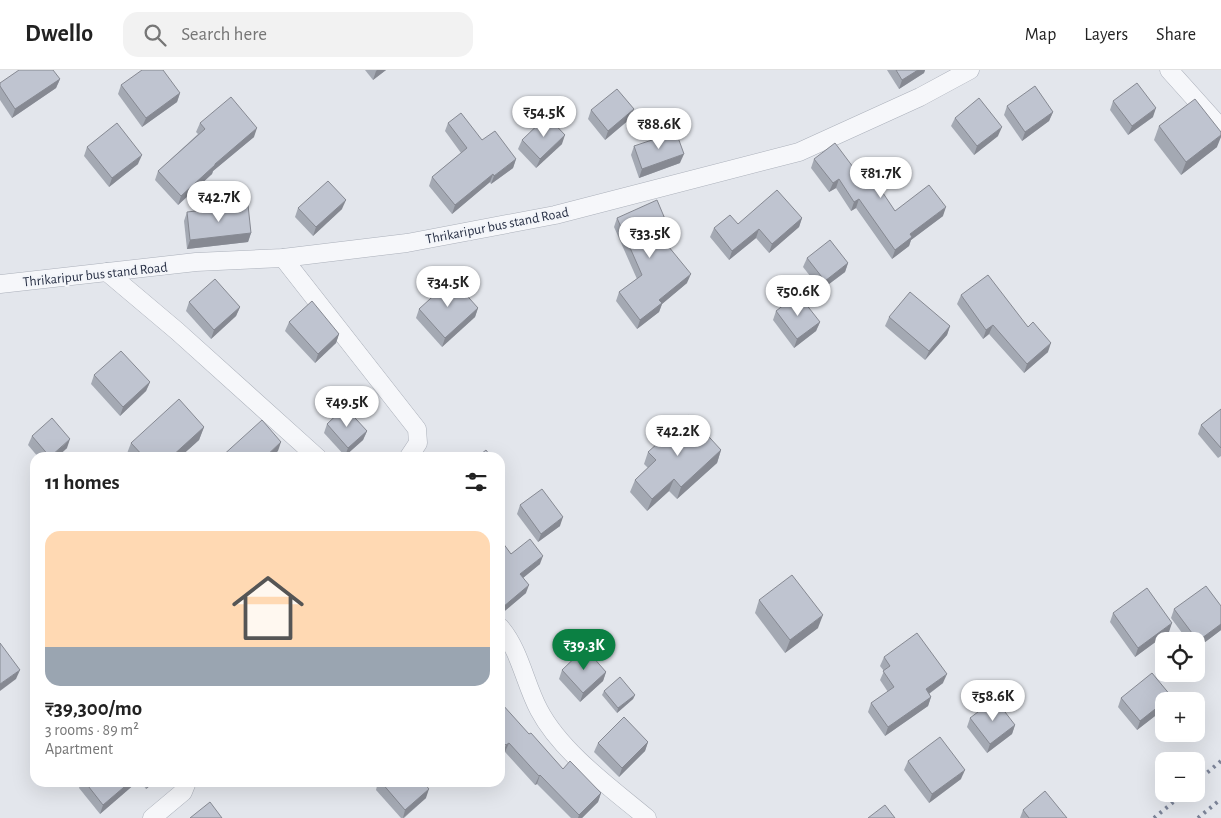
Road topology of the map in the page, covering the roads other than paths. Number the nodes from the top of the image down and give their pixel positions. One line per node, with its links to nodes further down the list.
1 (970, 70): 4 (street, Thrikaripur bus stand Road)
2 (1168, 70): 3 (street)
3 (1221, 128)
4 (283, 258): 5 (street, Thrikaripur bus stand Road); 8 (street)
5 (107, 272): 6 (street, Thrikaripur bus stand Road); 7 (street)
6 (0, 284)
7 (311, 452)
8 (412, 452)
9 (505, 635): 12 (street)
10 (185, 787): 11 (street)
11 (152, 818)
12 (647, 818)

